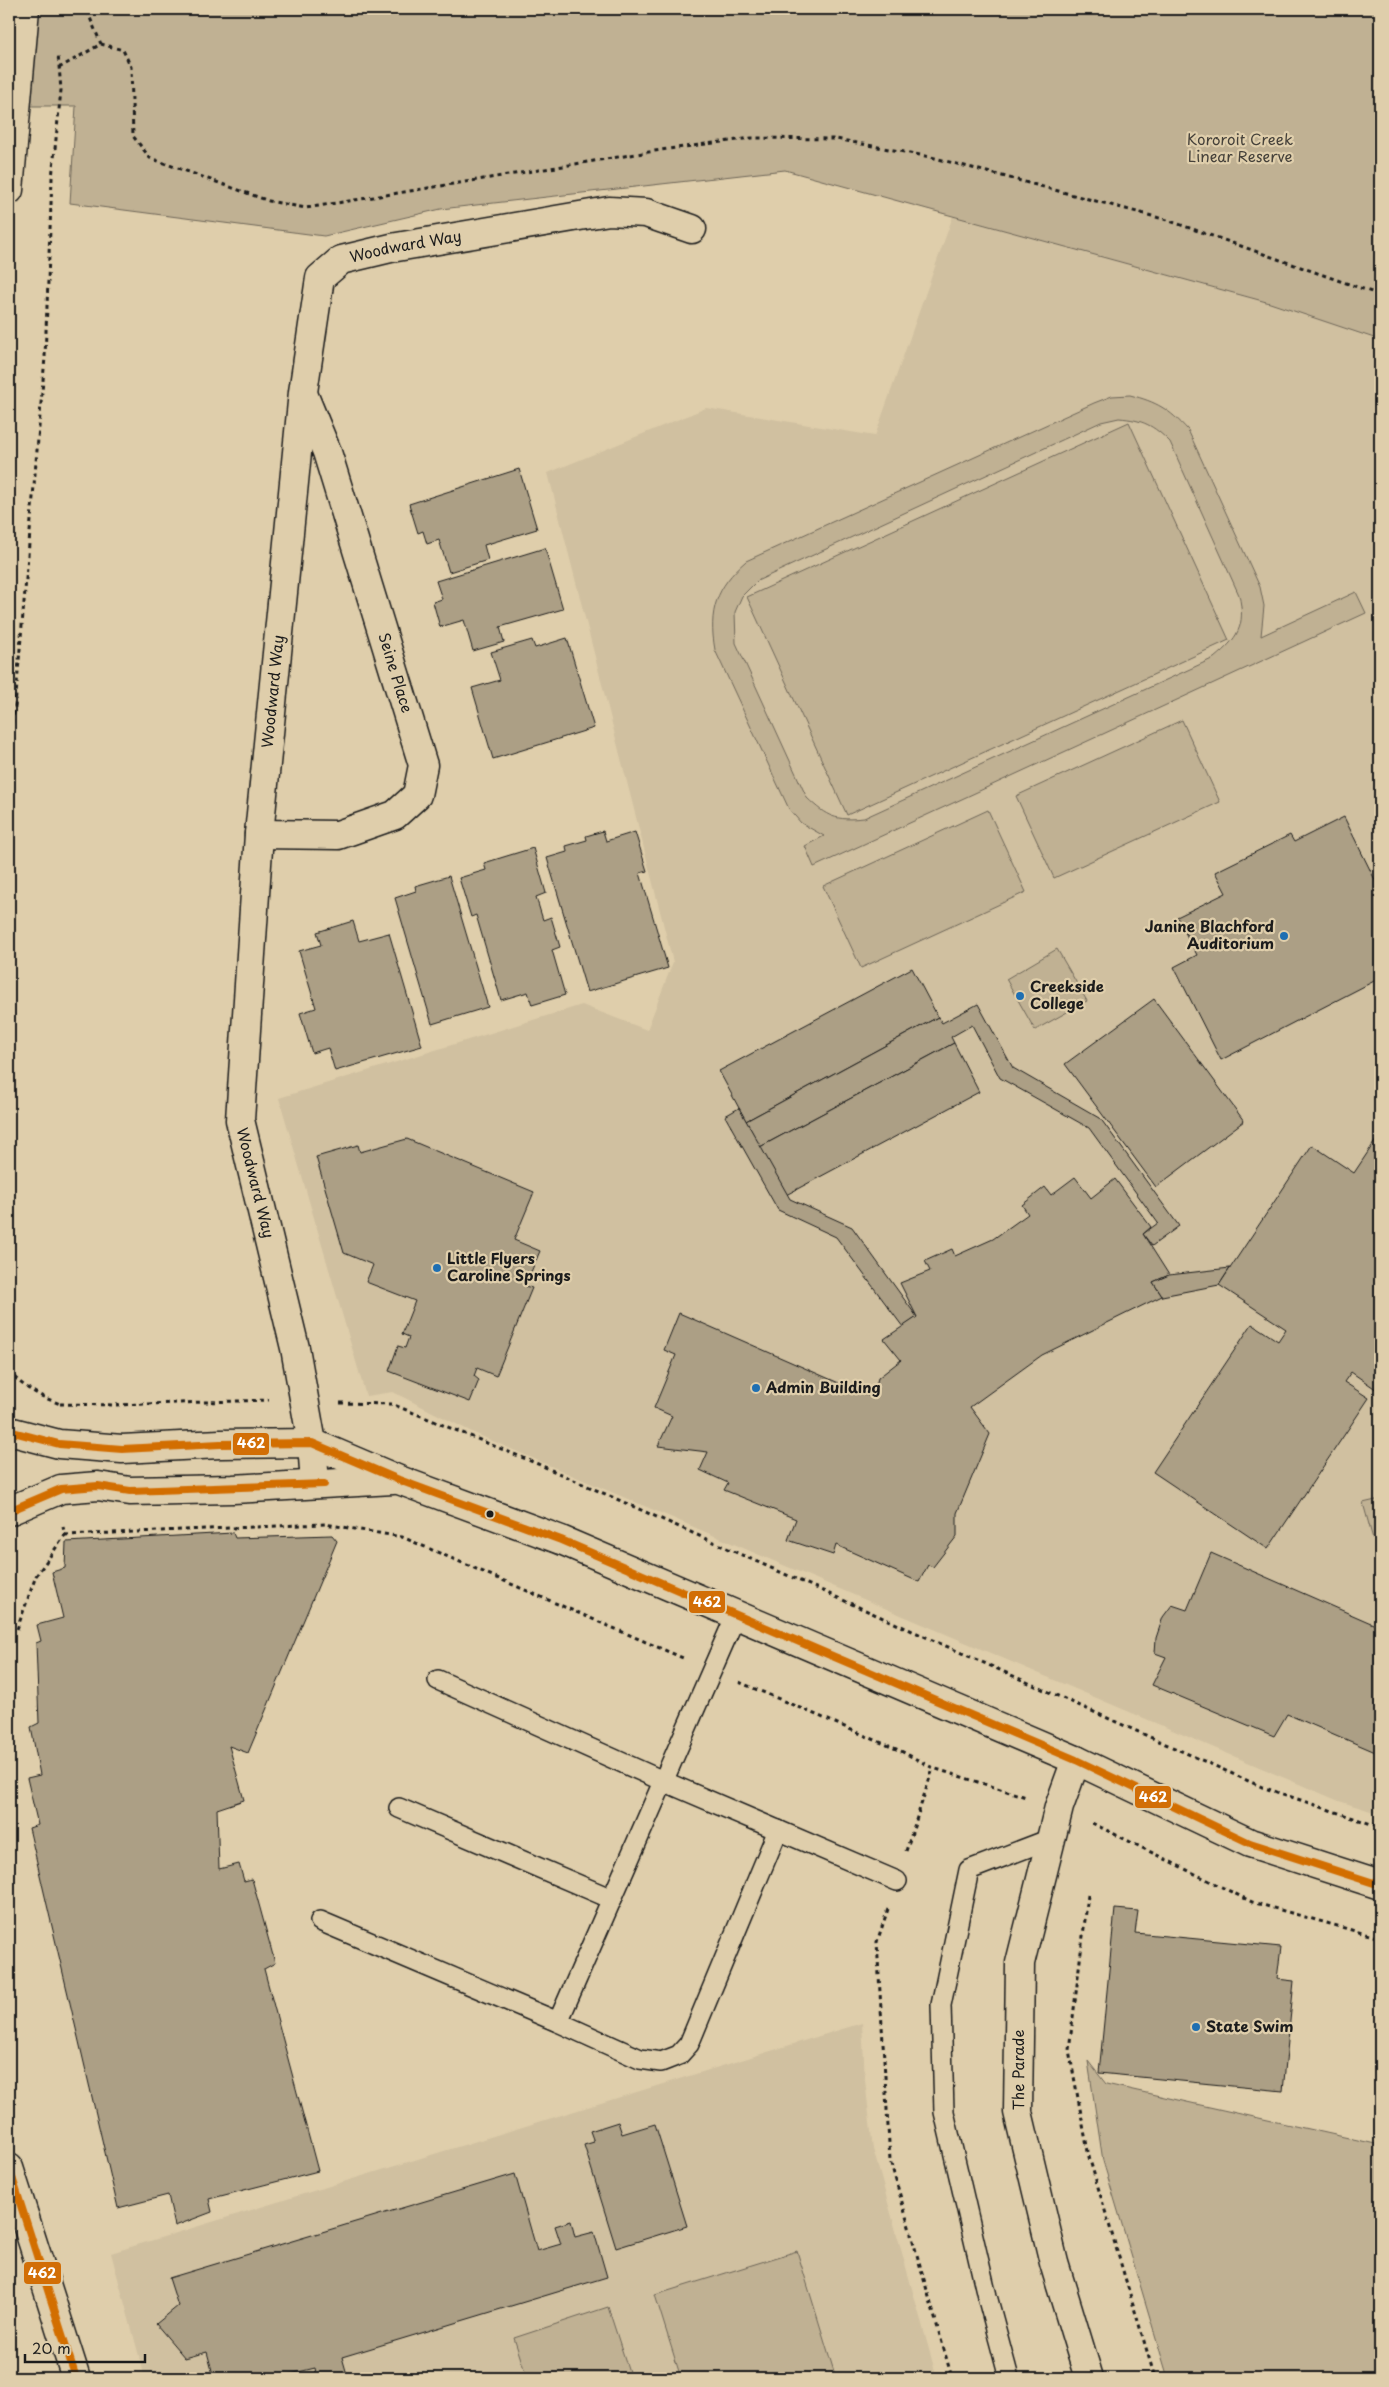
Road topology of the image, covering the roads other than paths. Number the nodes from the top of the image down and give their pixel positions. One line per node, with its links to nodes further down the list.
1 (26, 9): 2 (street)
2 (9, 190)
3 (692, 229): 4 (street, Woodward Way)
4 (303, 392): 5 (street, Woodward Way); 5 (street, Seine Place)
5 (259, 834): 7 (street, Woodward Way)
6 (9, 1431): 7 (street)
7 (312, 1443): 8 (street); 9 (street, Woodward Way)
8 (399, 1480): 9 (street); 11 (street)
9 (315, 1484): 10 (street)
10 (9, 1511)
11 (736, 1615): 13 (street); 14 (lane)
12 (438, 1680): 14 (lane)
13 (1076, 1760): 17 (street, The Parade); 19 (street)
14 (663, 1781): 16 (lane); 20 (lane)
15 (398, 1808): 20 (lane)
16 (778, 1830): 18 (lane); 22 (lane)
17 (1050, 1839): 25 (lane); 26 (street, The Parade)
18 (897, 1881)
19 (1380, 1885)
20 (612, 1899): 22 (lane)
21 (320, 1922): 22 (lane)
22 (558, 2022)
23 (9, 2168): 24 (street)
24 (76, 2378)
25 (1009, 2378)
26 (1088, 2378)

